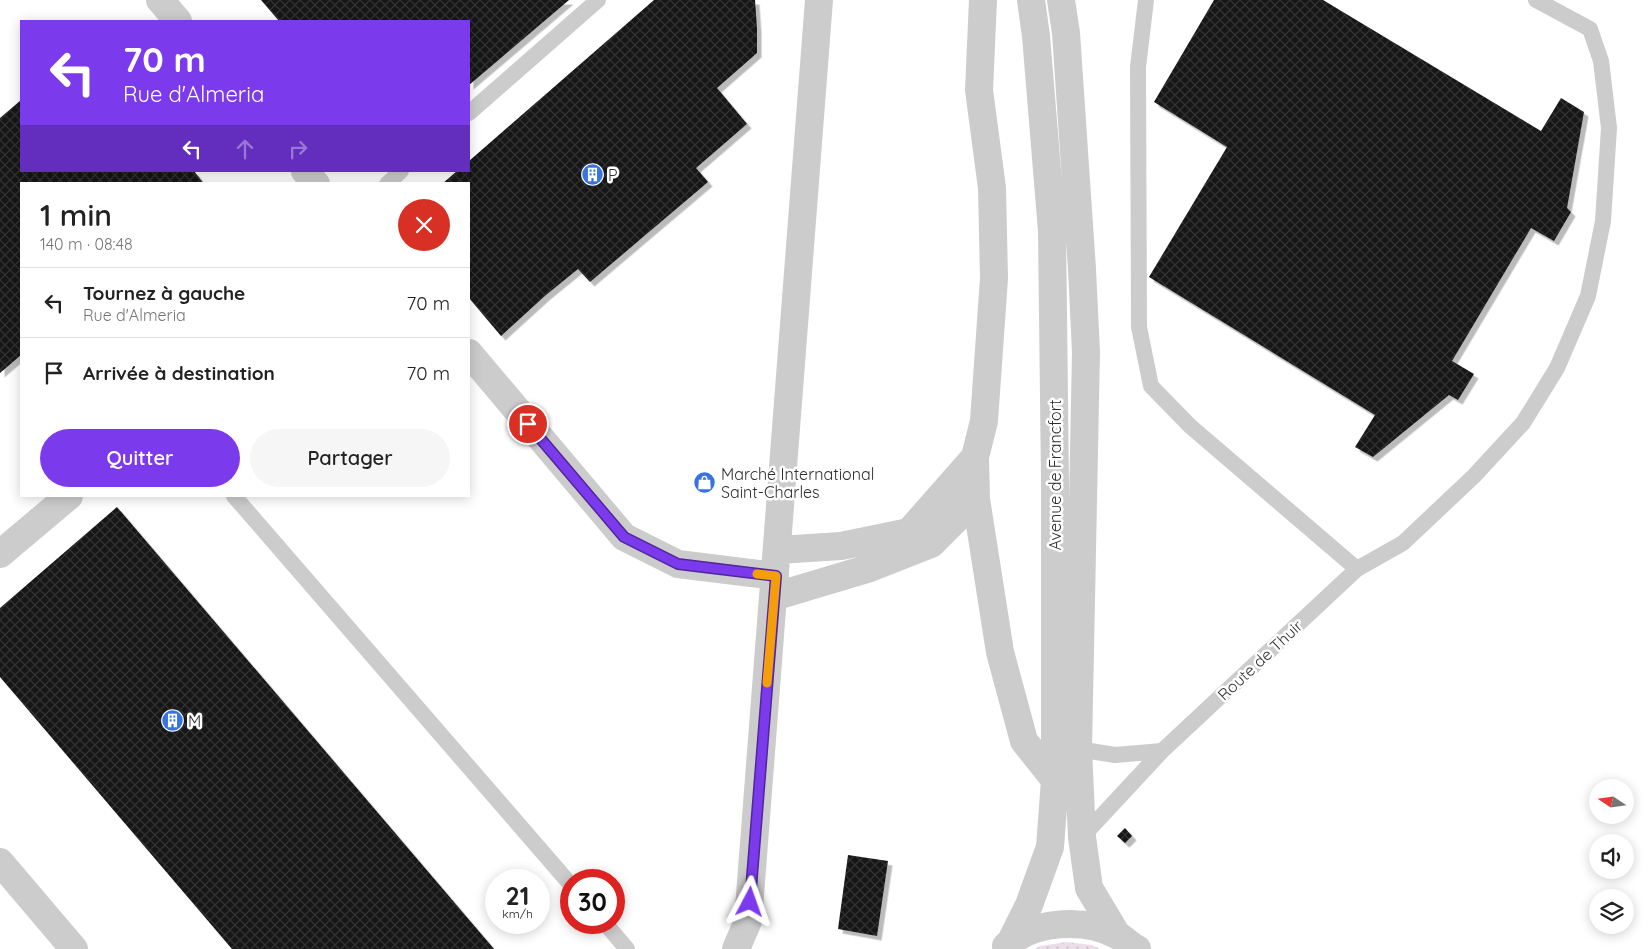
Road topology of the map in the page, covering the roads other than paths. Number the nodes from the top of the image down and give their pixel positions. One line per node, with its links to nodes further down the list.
1 (160, 0): 10 (street)
2 (598, 0): 11 (lane)
3 (819, 0): 24 (street)
4 (983, 0): 18 (street)
5 (1031, 0): 27 (street, Avenue de Francfort)
6 (1061, 0): 16 (street, Avenue de Francfort)
7 (1074, 0): 16 (street)
8 (1146, 0): 23 (lane)
9 (1536, 0): 23 (lane, Route de Thuir)
10 (177, 20)
11 (470, 112)
12 (306, 172): 14 (street)
13 (400, 172): 15 (lane)
14 (314, 182)
15 (389, 182)
16 (1082, 269): 25 (street, Avenue de Francfort)
17 (470, 354): 24 (street)
18 (976, 457): 21 (street); 24 (street)
19 (68, 497): 22 (street)
20 (235, 497): 30 (lane)
21 (976, 499): 24 (street); 27 (street)
22 (0, 554)
23 (1357, 569): 26 (lane, Route de Thuir)
24 (776, 574): 36 (street)
25 (1078, 749): 26 (lane); 28 (street, Avenue de Francfort)
26 (1162, 751): 28 (lane, Route de Thuir)
27 (1055, 780): 33 (street, Avenue de Francfort)
28 (1082, 836): 32 (street, Avenue de Francfort)
29 (0, 862): 34 (street)
30 (560, 872)
31 (614, 934): 35 (lane)
32 (1127, 942): 33 (street)
33 (1007, 946)
34 (74, 949)
35 (627, 949)
36 (736, 949)

